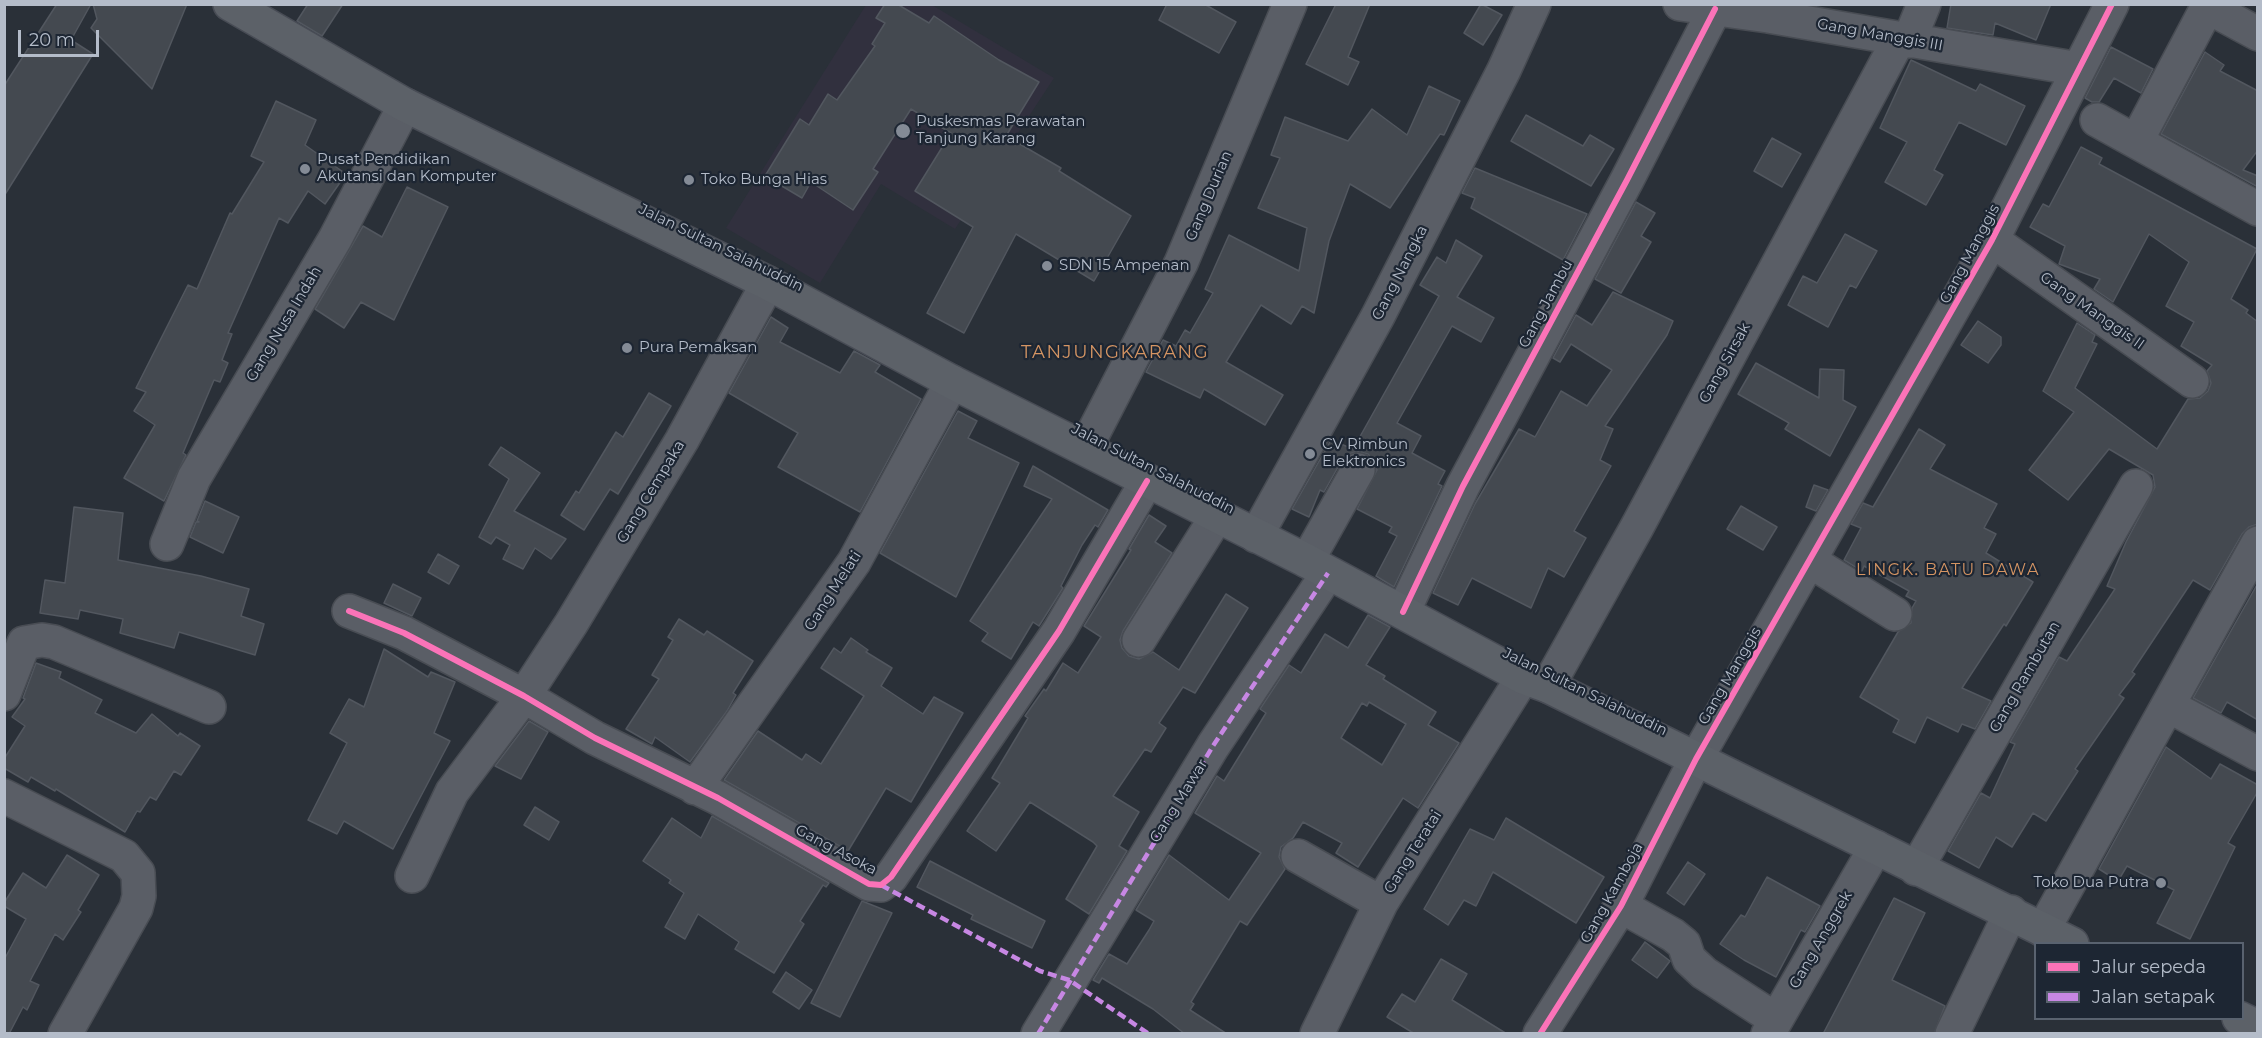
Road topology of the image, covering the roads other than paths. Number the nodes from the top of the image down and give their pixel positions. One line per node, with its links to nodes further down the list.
1 (230, 4): 12 (main road, Jalan Sultan Salahuddin)
2 (1290, 4): 20 (street, Gang Durian)
3 (1534, 4): 25 (street, Gang Nangka)
4 (1680, 4): 8 (street, Gang Manggis III)
5 (1924, 4): 10 (street, Gang Sirsak)
6 (2112, 4): 11 (street, Gang Manggis)
7 (2208, 6): 9 (street); 14 (street)
8 (1715, 9): 10 (street, Gang Manggis III); 31 (street, Gang Jambu)
9 (2258, 34)
10 (1904, 40): 11 (street, Gang Manggis III); 34 (street, Gang Sirsak)
11 (2079, 69): 16 (street, Gang Manggis)
12 (405, 105): 17 (main road, Jalan Sultan Salahuddin); 27 (street, Gang Nusa Indah)
13 (2097, 120): 14 (street)
14 (2137, 140): 15 (street)
15 (2258, 209)
16 (1992, 240): 18 (street, Gang Manggis II); 28 (street, Gang Manggis)
17 (768, 283): 19 (main road, Jalan Sultan Salahuddin); 36 (street, Gang Cempaka)
18 (2192, 381)
19 (952, 382): 20 (main road, Jalan Sultan Salahuddin); 41 (street, Gang Melati)
20 (1086, 447): 22 (main road, Jalan Sultan Salahuddin)
21 (1358, 470): 29 (street, Gang Mawar)
22 (1147, 481): 24 (main road, Jalan Sultan Salahuddin); 41 (street, Gang Asoka)
23 (2136, 486): 45 (street, Gang Rambutan)
24 (1217, 516): 25 (main road, Jalan Sultan Salahuddin); 33 (street)
25 (1256, 536): 29 (main road, Jalan Sultan Salahuddin)
26 (2258, 543): 37 (street)
27 (167, 544)
28 (1810, 561): 32 (street); 40 (street, Gang Manggis)
29 (1318, 567): 31 (main road, Jalan Sultan Salahuddin); 56 (street, Gang Mawar)
30 (349, 611): 36 (street, Gang Asoka)
31 (1402, 612): 34 (main road, Jalan Sultan Salahuddin)
32 (1895, 614)
33 (1139, 640)
34 (1535, 682): 40 (main road, Jalan Sultan Salahuddin); 47 (street, Gang Teratai)
35 (4, 694): 38 (street)
36 (524, 696): 41 (street, Gang Asoka); 46 (street, Gang Cempaka)
37 (2169, 706): 39 (street); 50 (street)
38 (209, 707)
39 (2258, 754)
40 (1696, 759): 43 (main road, Jalan Sultan Salahuddin); 48 (street, Gang Kamboja)
41 (695, 788)
42 (4, 796): 55 (street)
43 (1876, 847): 45 (main road, Jalan Sultan Salahuddin); 53 (street, Gang Anggrek)
44 (1298, 856): 47 (street)
45 (1916, 869): 49 (main road, Jalan Sultan Salahuddin)
46 (412, 876)
47 (1381, 903): 57 (street, Gang Teratai)
48 (1621, 906): 53 (street); 58 (street, Gang Kamboja)
49 (2012, 912): 50 (main road, Jalan Sultan Salahuddin); 59 (street)
50 (2043, 930): 51 (main road, Jalan Sultan Salahuddin)
51 (2068, 942)
52 (2243, 1020): 54 (main road)
53 (1771, 1026)
54 (2258, 1027)
55 (65, 1034)
56 (1038, 1034)
57 (1317, 1034)
58 (1540, 1034)
59 (1952, 1034)

